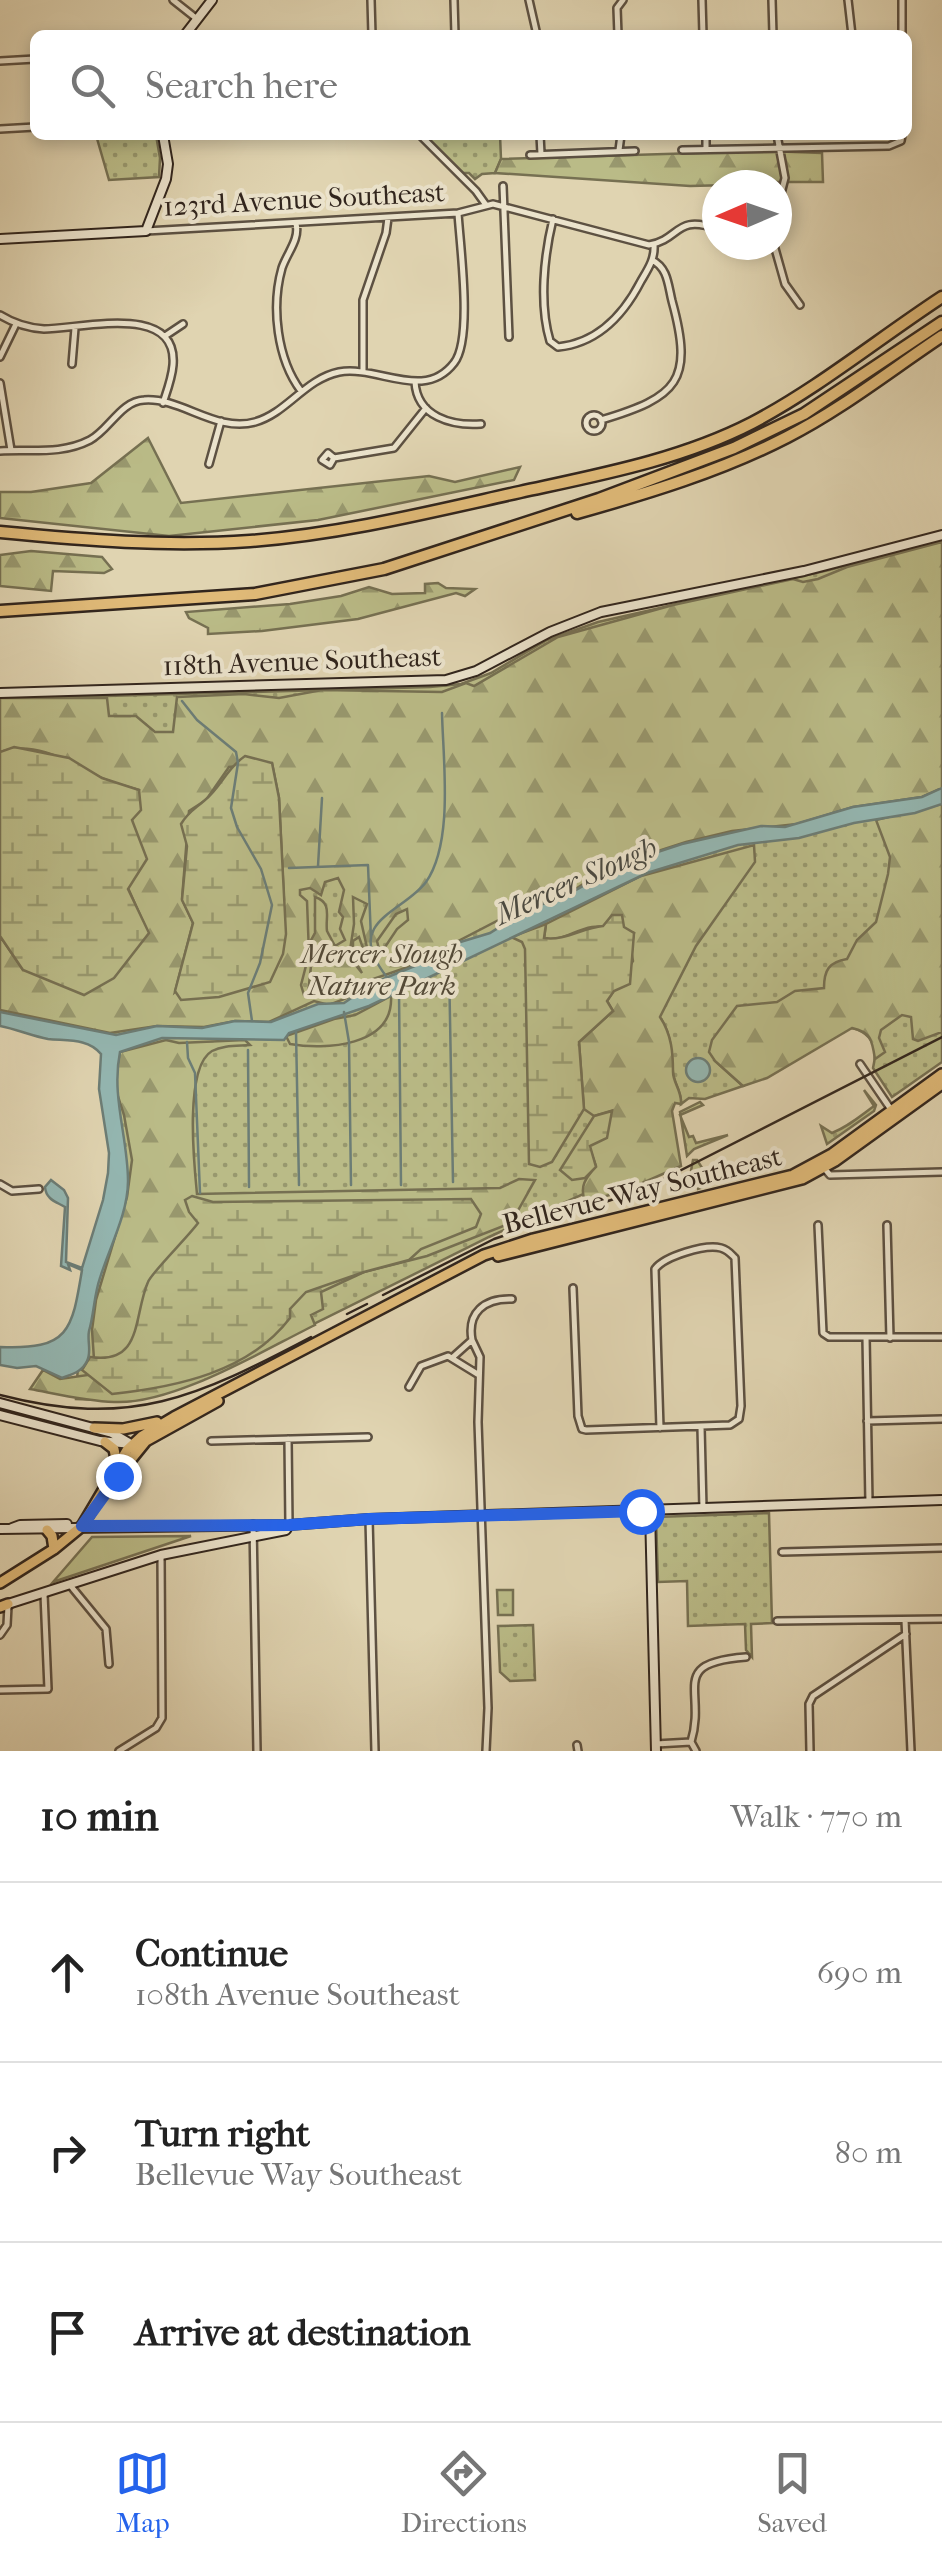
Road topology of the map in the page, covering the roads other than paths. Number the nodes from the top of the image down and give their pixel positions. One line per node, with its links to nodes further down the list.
1 (174, 0): 11 (street)
2 (212, 0): 11 (street)
3 (370, 0): 13 (street)
4 (454, 0): 14 (street)
5 (529, 0): 15 (street)
6 (623, 0): 16 (street)
7 (702, 0): 17 (street)
8 (772, 0): 18 (street)
9 (848, 0): 19 (street)
10 (902, 0): 20 (street)
11 (197, 19): 12 (street)
12 (188, 30)
13 (372, 30)
14 (455, 30)
15 (535, 30)
16 (618, 30)
17 (703, 30)
18 (774, 30)
19 (851, 30)
20 (902, 30)
21 (30, 59): 22 (street)
22 (0, 61)
23 (30, 128): 24 (street)
24 (0, 129)
25 (164, 140): 48 (street)
26 (425, 140): 41 (street)
27 (540, 140): 37 (street)
28 (621, 140): 36 (street)
29 (706, 140): 33 (street)
30 (777, 140): 32 (street)
31 (899, 140): 32 (street)
32 (778, 148): 33 (street); 39 (street)
33 (706, 149): 34 (street)
34 (682, 150)
35 (635, 151): 36 (street)
36 (617, 152): 37 (street)
37 (541, 154): 38 (street)
38 (530, 155)
39 (782, 170)
40 (503, 186): 42 (street)
41 (486, 204): 42 (street, 123rd Avenue Southeast); 43 (street, 123rd Avenue Southeast)
42 (504, 206): 45 (street, 123rd Avenue Southeast); 61 (street)
43 (458, 213): 44 (street, 123rd Avenue Southeast); 66 (street)
44 (388, 217): 46 (street, 123rd Avenue Southeast); 65 (street)
45 (553, 219): 50 (street, 123rd Avenue Southeast); 51 (street)
46 (296, 223): 48 (street, 123rd Avenue Southeast); 68 (street)
47 (702, 224): 50 (street)
48 (146, 231): 49 (street, 123rd Avenue Southeast)
49 (0, 239)
50 (654, 244): 51 (street)
51 (652, 260): 71 (street)
52 (778, 260): 54 (street)
53 (940, 297): 78 (highway)
54 (800, 304)
55 (0, 314): 57 (street)
56 (942, 322): 80 (highway)
57 (16, 324): 59 (street); 63 (street)
58 (182, 324): 60 (street)
59 (74, 327): 60 (street); 64 (street)
60 (165, 336): 69 (street)
61 (510, 336)
62 (942, 336): 80 (highway)
63 (0, 357)
64 (72, 364)
65 (363, 371): 66 (street); 68 (street)
66 (416, 382): 70 (street)
67 (0, 384): 74 (street)
68 (302, 391): 72 (street)
69 (163, 402): 72 (street); 74 (street)
70 (426, 408): 73 (street); 76 (street)
71 (602, 420)
72 (221, 421): 77 (street)
73 (481, 424)
74 (11, 450): 75 (street)
75 (0, 451)
76 (334, 458)
77 (209, 464)
78 (0, 532)
79 (942, 535): 82 (street, 118th Avenue Southeast)
80 (477, 540): 81 (highway)
81 (0, 611)
82 (0, 693)
83 (860, 1064): 86 (street)
84 (942, 1074): 86 (main road, Bellevue Way Southeast)
85 (942, 1084): 86 (main road, Bellevue Way Southeast)
86 (894, 1114): 87 (main road, Bellevue Way Southeast)
87 (822, 1165): 88 (street); 91 (main road, Bellevue Way Southeast); 92 (main road, Bellevue Way Southeast)
88 (942, 1172)
89 (0, 1184): 90 (street)
90 (39, 1190)
91 (692, 1200): 92 (main road); 106 (main road, Bellevue Way Southeast)
92 (674, 1212): 116 (main road, Bellevue Way Southeast)
93 (818, 1224): 97 (street)
94 (887, 1225): 99 (street)
95 (574, 1288): 111 (street)
96 (512, 1299): 100 (street)
97 (866, 1337): 99 (street); 108 (street)
98 (942, 1337): 99 (street)
99 (890, 1338)
100 (472, 1340): 101 (street); 102 (street)
101 (452, 1357): 102 (street); 103 (street)
102 (479, 1374): 123 (street)
103 (409, 1386)
104 (0, 1403): 110 (street)
105 (0, 1416): 115 (street)
106 (174, 1417): 110 (main road); 116 (main road, Bellevue Way Southeast)
107 (942, 1419): 108 (street)
108 (867, 1421): 120 (street)
109 (700, 1427): 111 (street); 111 (street); 121 (street)
110 (94, 1428): 116 (street)
111 (660, 1428)
112 (368, 1437): 113 (street)
113 (288, 1439): 114 (street); 126 (street)
114 (211, 1441)
115 (105, 1442): 116 (street); 117 (main road)
116 (135, 1446): 117 (main road, Bellevue Way Southeast); 118 (main road, Bellevue Way Southeast)
117 (116, 1468): 118 (main road, Bellevue Way Southeast)
118 (105, 1492): 127 (main road, Bellevue Way Southeast)
119 (942, 1500): 120 (street)
120 (869, 1503): 121 (street)
121 (704, 1509): 122 (street)
122 (650, 1510): 123 (street); 149 (street)
123 (482, 1516): 124 (street); 153 (street)
124 (369, 1519): 126 (street); 152 (street)
125 (253, 1524): 126 (street); 127 (street); 131 (street)
126 (289, 1525): 131 (street)
127 (82, 1526): 129 (street); 130 (street); 133 (main road, Bellevue Way Southeast)
128 (0, 1528): 129 (street)
129 (12, 1528): 130 (street)
130 (47, 1530): 133 (main road)
131 (253, 1536): 135 (street); 151 (street)
132 (942, 1548): 134 (street)
133 (54, 1549): 136 (main road, Bellevue Way Southeast)
134 (782, 1552)
135 (161, 1555): 137 (street); 150 (street)
136 (0, 1583)
137 (70, 1584): 138 (street); 146 (street)
138 (44, 1593): 139 (street); 147 (street)
139 (4, 1605): 144 (street)
140 (942, 1618): 141 (street)
141 (905, 1620): 142 (street); 143 (street)
142 (777, 1621)
143 (906, 1634): 155 (street); 156 (street)
144 (0, 1635)
145 (746, 1657): 148 (street)
146 (109, 1664)
147 (0, 1690)
148 (691, 1742): 149 (street); 154 (street)
149 (656, 1747)
150 (119, 1751)
151 (257, 1751)
152 (375, 1751)
153 (486, 1751)
154 (696, 1751)
155 (810, 1751)
156 (911, 1751)

